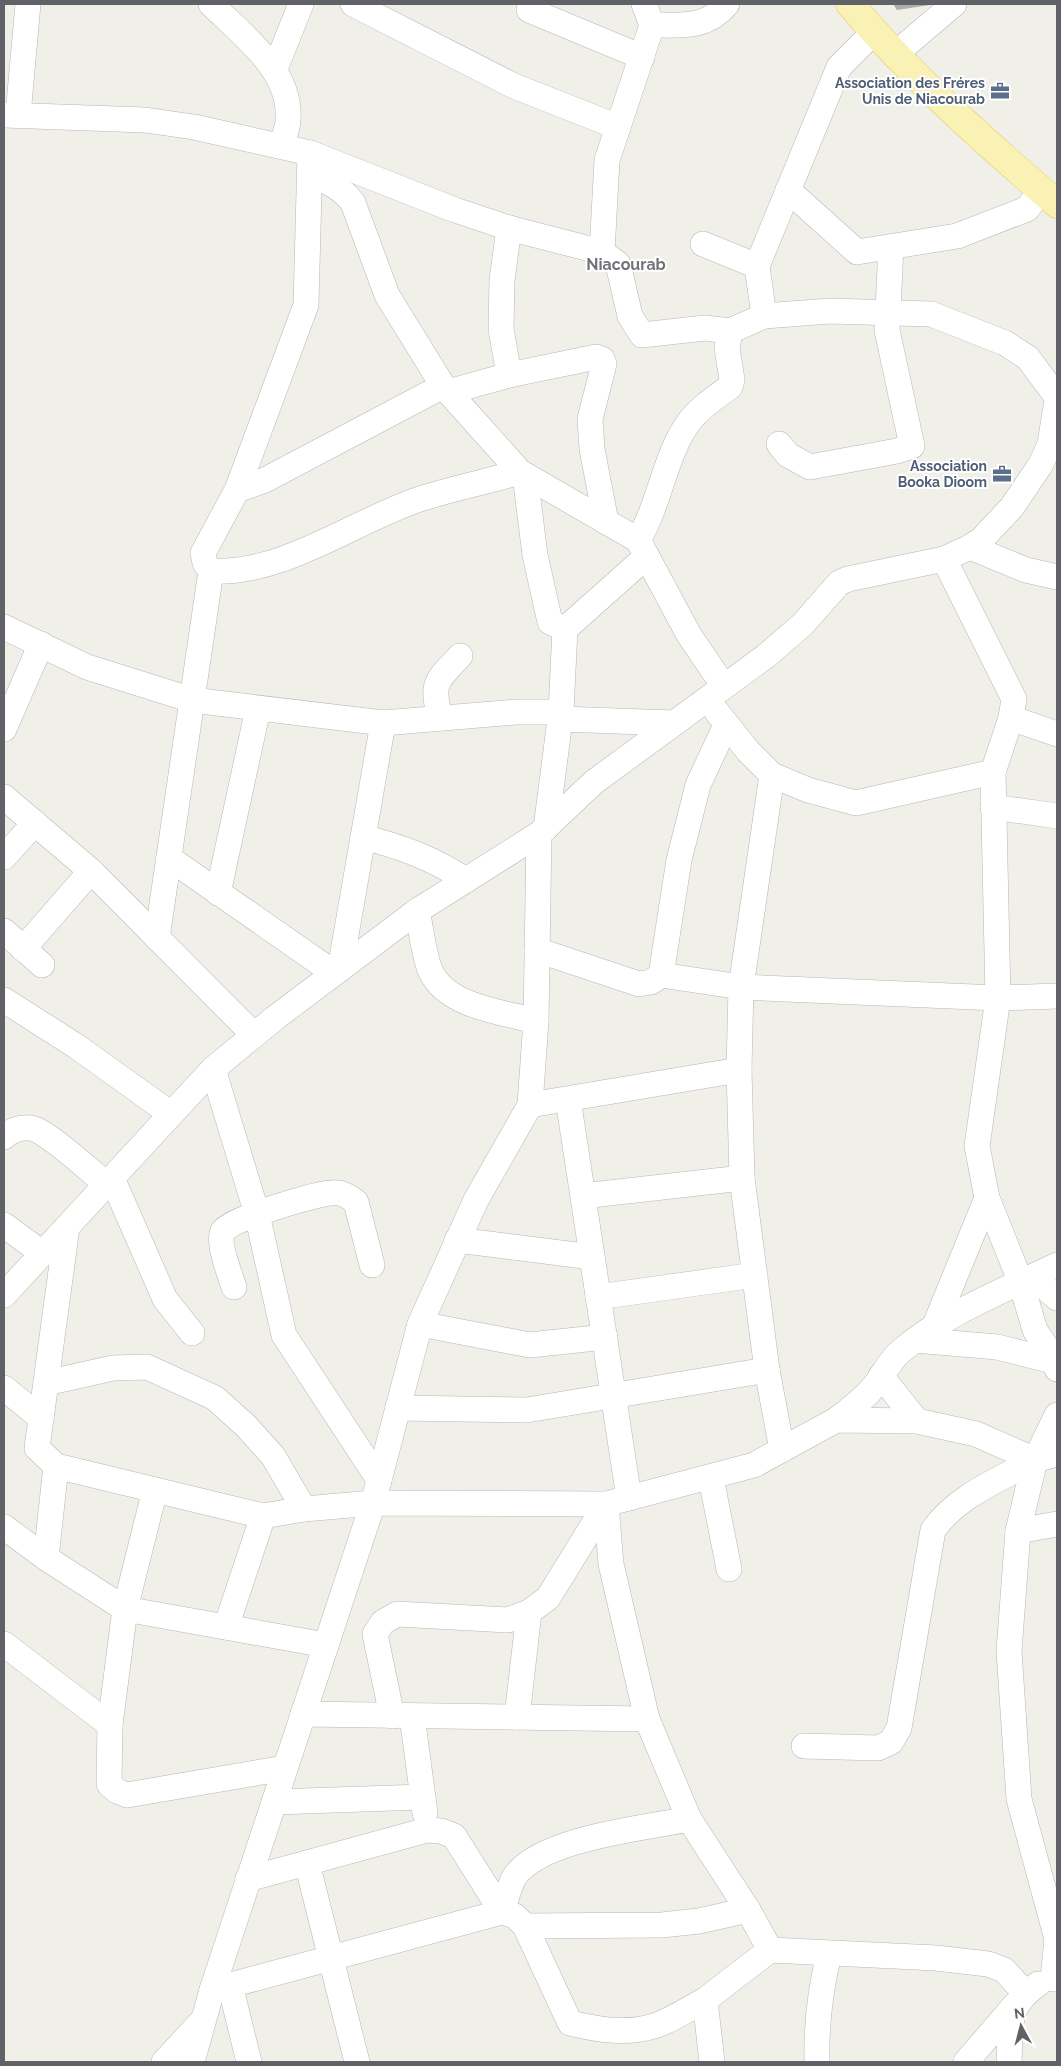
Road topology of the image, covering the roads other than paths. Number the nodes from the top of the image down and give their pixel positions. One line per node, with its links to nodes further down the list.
1 (28, 4): 14 (street)
2 (211, 4): 13 (street)
3 (301, 4): 13 (street)
4 (353, 4): 16 (street)
5 (727, 4): 9 (street)
6 (850, 4): 10 (main road)
7 (954, 4): 11 (street)
8 (529, 10): 12 (street)
9 (648, 14): 12 (street)
10 (874, 32): 11 (main road); 19 (street)
11 (894, 55): 20 (main road)
12 (642, 57): 16 (street)
13 (275, 69): 17 (street)
14 (13, 72): 15 (street)
15 (11, 115): 17 (street)
16 (618, 127): 24 (street)
17 (281, 146): 18 (street)
18 (310, 164): 21 (street); 30 (street); 34 (street)
19 (788, 190): 23 (street); 25 (street)
20 (1049, 197): 23 (street)
21 (509, 228): 24 (street); 29 (street)
22 (702, 244): 25 (street)
23 (891, 247): 26 (street)
24 (602, 252): 28 (street)
25 (757, 266): 27 (street)
26 (888, 311): 27 (street); 31 (street); 32 (street)
27 (764, 316): 28 (street)
28 (730, 331): 37 (street)
29 (509, 375): 30 (street); 35 (street)
30 (446, 389): 33 (street); 34 (street)
31 (1057, 398): 36 (street)
32 (778, 444)
33 (522, 474): 35 (street); 39 (street); 42 (street)
34 (237, 490): 39 (street)
35 (606, 522): 37 (street)
36 (970, 547): 38 (street); 40 (street)
37 (642, 548): 42 (street); 45 (street)
38 (944, 559): 45 (street); 50 (street)
39 (211, 571): 46 (street)
40 (1057, 577)
41 (4, 627): 43 (street)
42 (564, 629): 48 (street)
43 (40, 644): 46 (street); 54 (street)
44 (460, 656): 49 (street)
45 (716, 692): 51 (street); 53 (street)
46 (192, 700): 47 (street); 65 (street)
47 (258, 709): 52 (street); 68 (street)
48 (560, 716): 49 (street); 51 (street); 62 (street)
49 (440, 718): 52 (street)
50 (1011, 718): 55 (street); 56 (street)
51 (674, 723): 62 (street)
52 (383, 724): 63 (street)
53 (726, 725): 57 (street); 76 (street)
54 (4, 729)
55 (1057, 734)
56 (993, 772): 57 (street); 59 (street)
57 (772, 775): 77 (street)
58 (4, 797): 61 (street)
59 (994, 807): 60 (street); 79 (street)
60 (1057, 816)
61 (35, 824): 64 (street); 66 (street)
62 (543, 831): 67 (street); 73 (street)
63 (363, 837): 67 (street); 75 (street)
64 (4, 857)
65 (169, 858): 68 (street); 71 (street)
66 (91, 871): 71 (street); 72 (street)
67 (466, 880): 69 (street)
68 (218, 893): 75 (street)
69 (417, 911): 75 (street); 81 (street)
70 (4, 931): 72 (street)
71 (157, 938): 82 (street)
72 (23, 950): 74 (street)
73 (537, 950): 76 (street); 81 (street)
74 (42, 965)
75 (337, 971): 82 (street)
76 (661, 975): 77 (street)
77 (741, 987): 79 (street); 84 (street)
78 (1057, 996): 79 (street)
79 (998, 998): 92 (street)
80 (4, 1001): 87 (street)
81 (536, 1021): 86 (street)
82 (254, 1035): 83 (street)
83 (213, 1069): 87 (street); 93 (street)
84 (739, 1070): 85 (street); 89 (street)
85 (568, 1099): 86 (street); 91 (street)
86 (530, 1105): 96 (street)
87 (171, 1114): 90 (street)
88 (4, 1137): 90 (street)
89 (742, 1178): 91 (street); 101 (street)
90 (109, 1181): 95 (street); 109 (street)
91 (583, 1196): 98 (street)
92 (988, 1198): 102 (street); 108 (street)
93 (256, 1214): 99 (street); 103 (street); 128 (street)
94 (4, 1225): 97 (street)
95 (67, 1227): 97 (street); 115 (street)
96 (457, 1240): 98 (street); 107 (street)
97 (42, 1253): 104 (street)
98 (592, 1258): 105 (street)
99 (372, 1265)
100 (1057, 1265): 102 (street)
101 (754, 1275): 105 (street); 113 (street)
102 (1027, 1280): 106 (street); 108 (street); 112 (street)
103 (234, 1287)
104 (4, 1295)
105 (598, 1297): 110 (street)
106 (1057, 1298)
107 (420, 1324): 110 (street); 118 (street)
108 (935, 1325): 111 (street)
109 (192, 1333)
110 (604, 1337): 117 (street)
111 (915, 1340): 112 (street); 114 (street)
112 (1056, 1364)
113 (767, 1370): 117 (street); 123 (street)
114 (881, 1376): 121 (street); 122 (street)
115 (46, 1383): 120 (street); 130 (street)
116 (4, 1388): 120 (street)
117 (614, 1396): 118 (street); 129 (street)
118 (398, 1408): 128 (street)
119 (1057, 1416): 124 (street)
120 (41, 1418): 125 (street)
121 (836, 1420): 122 (street); 123 (street)
122 (917, 1421): 124 (street)
123 (782, 1450): 126 (street)
124 (1046, 1457): 134 (street); 147 (street)
125 (56, 1466): 127 (street); 135 (street)
126 (711, 1478): 129 (street); 136 (street)
127 (155, 1490): 131 (street); 137 (street)
128 (376, 1491): 129 (street); 130 (street); 141 (street)
129 (618, 1501): 138 (street); 145 (street)
130 (304, 1509): 131 (street)
131 (263, 1516): 139 (street)
132 (1057, 1524): 134 (street)
133 (4, 1527): 135 (street)
134 (1018, 1531): 161 (street)
135 (46, 1558): 137 (street)
136 (729, 1569)
137 (125, 1609): 139 (street); 146 (street)
138 (529, 1612): 143 (street); 144 (street)
139 (226, 1627): 141 (street)
140 (4, 1644): 146 (street)
141 (326, 1645): 142 (street)
142 (303, 1714): 143 (street); 148 (street)
143 (402, 1716): 144 (street); 149 (street)
144 (516, 1717): 145 (street)
145 (647, 1719): 151 (street)
146 (110, 1725): 148 (street)
147 (804, 1746)
148 (285, 1768): 150 (street)
149 (423, 1797): 150 (street); 152 (street)
150 (274, 1802): 154 (street)
151 (689, 1819): 155 (street); 156 (street)
152 (427, 1830): 153 (street); 156 (street)
153 (307, 1863): 154 (street); 160 (street)
154 (248, 1879): 162 (street)
155 (748, 1910): 157 (street); 158 (street)
156 (502, 1912): 157 (street); 160 (street)
157 (525, 1926): 164 (street)
158 (770, 1950): 159 (street); 164 (street)
159 (829, 1954): 163 (street); 171 (street)
160 (331, 1958): 162 (street); 169 (street)
161 (1055, 1979): 163 (street)
162 (221, 1987): 165 (street); 168 (street)
163 (1020, 1999): 172 (street); 173 (street)
164 (705, 2000): 170 (street)
165 (204, 2018): 166 (street); 167 (street)
166 (164, 2062)
167 (192, 2062)
168 (249, 2062)
169 (357, 2062)
170 (712, 2062)
171 (818, 2062)
172 (966, 2062)
173 (1009, 2062)

